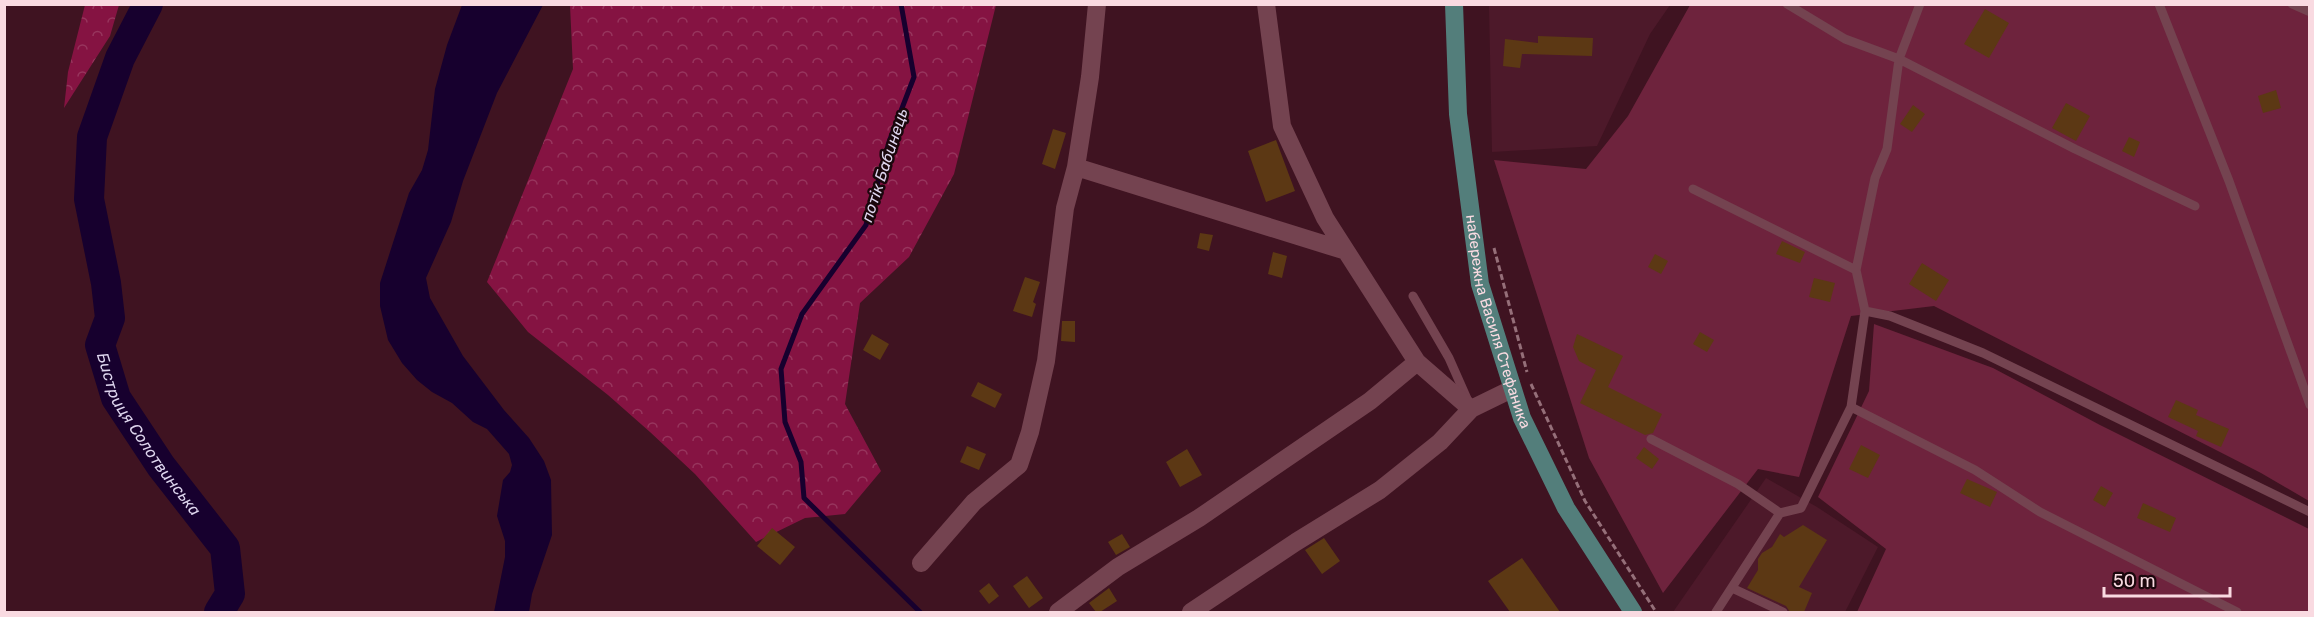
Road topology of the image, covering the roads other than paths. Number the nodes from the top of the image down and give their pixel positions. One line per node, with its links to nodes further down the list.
1 (1097, 4): 10 (street)
2 (1266, 4): 13 (street)
3 (1454, 4): 18 (main road, набережна Василя Стефаника)
4 (1787, 4): 9 (lane)
5 (1920, 4): 9 (lane)
6 (2159, 4): 19 (lane)
7 (2292, 4): 8 (lane)
8 (2310, 12)
9 (1899, 59): 12 (lane); 14 (lane)
10 (1076, 167): 13 (street); 25 (street)
11 (1693, 189): 14 (lane)
12 (2195, 206)
13 (1346, 251): 17 (street)
14 (1856, 270): 16 (lane)
15 (1413, 296): 21 (lane)
16 (1865, 311): 20 (lane); 23 (lane)
17 (1417, 362): 21 (street); 27 (street)
18 (1512, 389): 21 (street); 29 (main road, набережна Василя Стефаника)
19 (2310, 405)
20 (1851, 407): 24 (lane); 32 (lane)
21 (1472, 409): 28 (street)
22 (1651, 439): 24 (lane)
23 (2310, 512)
24 (1780, 513): 26 (lane)
25 (921, 563)
26 (1732, 588): 30 (lane); 31 (lane)
27 (1058, 612)
28 (1191, 612)
29 (1633, 612)
30 (1716, 612)
31 (1783, 612)
32 (2237, 612)

